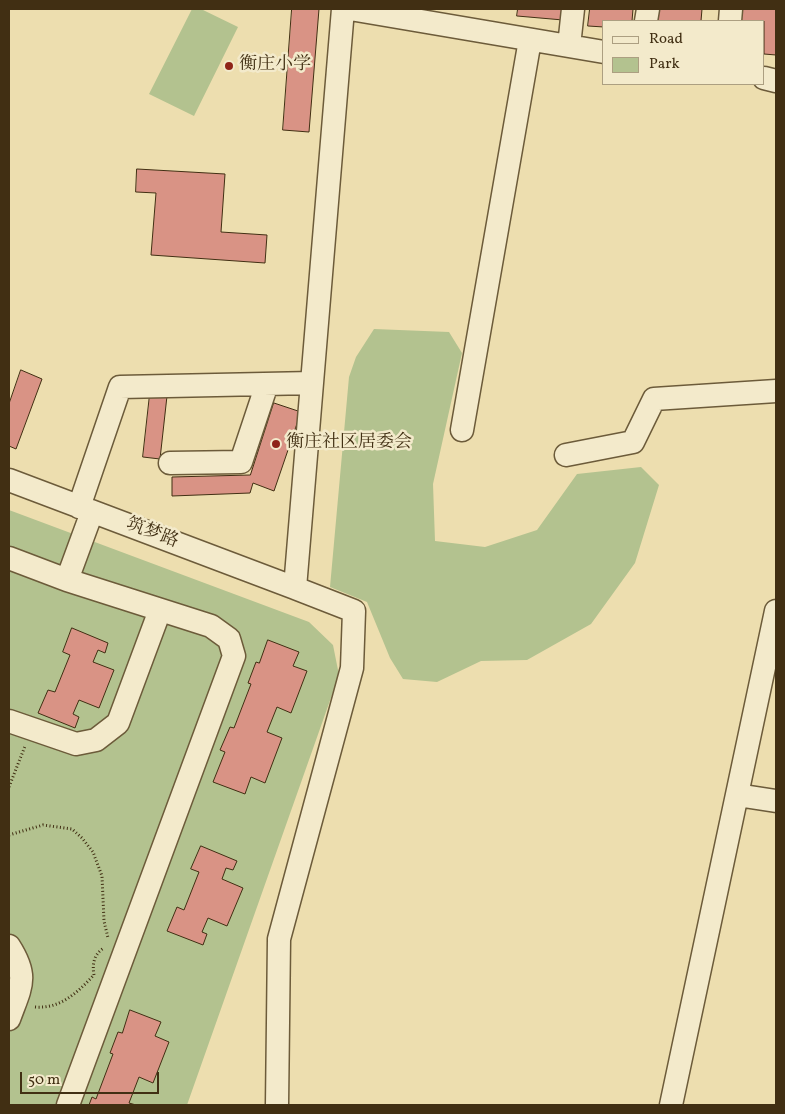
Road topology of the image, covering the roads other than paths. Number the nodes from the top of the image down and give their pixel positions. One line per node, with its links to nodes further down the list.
1 (343, 9): 8 (street)
2 (350, 9): 4 (street)
3 (573, 9): 5 (street)
4 (530, 40): 5 (street); 10 (street)
5 (569, 46): 6 (street)
6 (602, 52)
7 (266, 384): 8 (street); 12 (street); 14 (street)
8 (312, 384): 17 (street)
9 (776, 391): 11 (street)
10 (462, 430)
11 (566, 455)
12 (170, 463)
13 (9, 480): 14 (street, 筑梦路)
14 (86, 509): 16 (street); 17 (street, 筑梦路)
15 (9, 558): 16 (street)
16 (67, 580): 18 (street)
17 (295, 588): 26 (street, 筑梦路)
18 (160, 610): 20 (street); 25 (street)
19 (776, 611): 21 (street)
20 (9, 721)
21 (737, 795): 22 (street); 27 (street)
22 (776, 801)
23 (9, 946): 24 (street)
24 (12, 1009)
25 (68, 1105)
26 (277, 1105)
27 (671, 1105)

